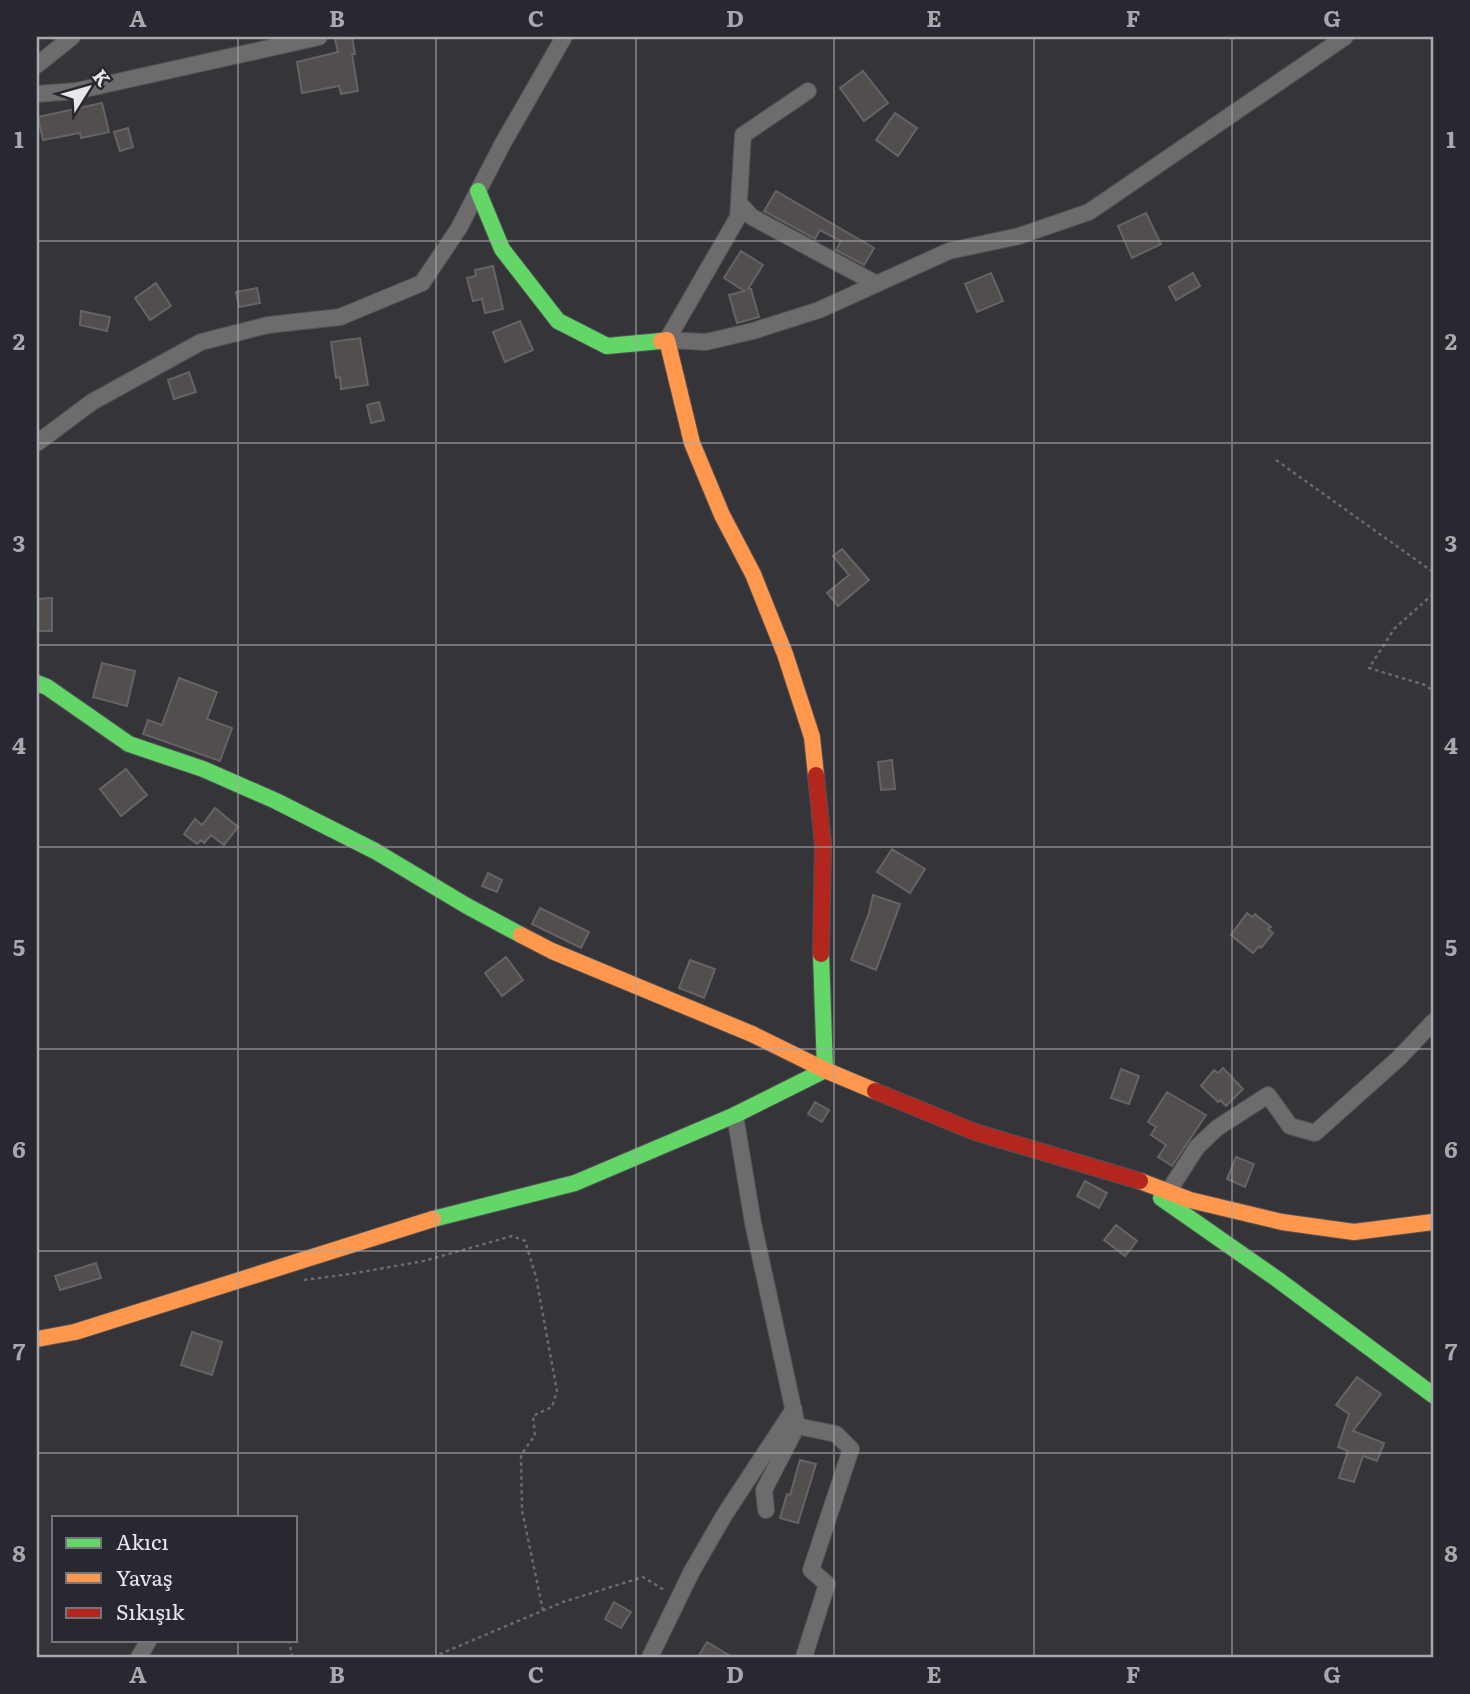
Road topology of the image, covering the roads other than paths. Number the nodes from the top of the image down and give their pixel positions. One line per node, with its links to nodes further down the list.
1 (72, 37): 5 (street)
2 (319, 37): 7 (street)
3 (564, 37): 8 (street)
4 (1346, 37): 10 (street)
5 (37, 65)
6 (808, 91): 9 (street)
7 (37, 94)
8 (478, 191): 11 (street); 12 (street)
9 (739, 203): 10 (street); 11 (street)
10 (877, 284): 11 (street)
11 (667, 340): 15 (street)
12 (37, 443)
13 (37, 683): 15 (street)
14 (1433, 1022): 18 (street)
15 (825, 1070): 16 (street); 17 (street)
16 (736, 1115): 20 (street); 22 (street)
17 (1132, 1178): 18 (street); 21 (street)
18 (1168, 1192): 19 (street)
19 (1433, 1222)
20 (37, 1339)
21 (1433, 1395)
22 (793, 1409): 23 (street); 25 (street)
23 (797, 1426): 24 (street); 26 (street)
24 (766, 1510)
25 (650, 1657)
26 (804, 1657)

